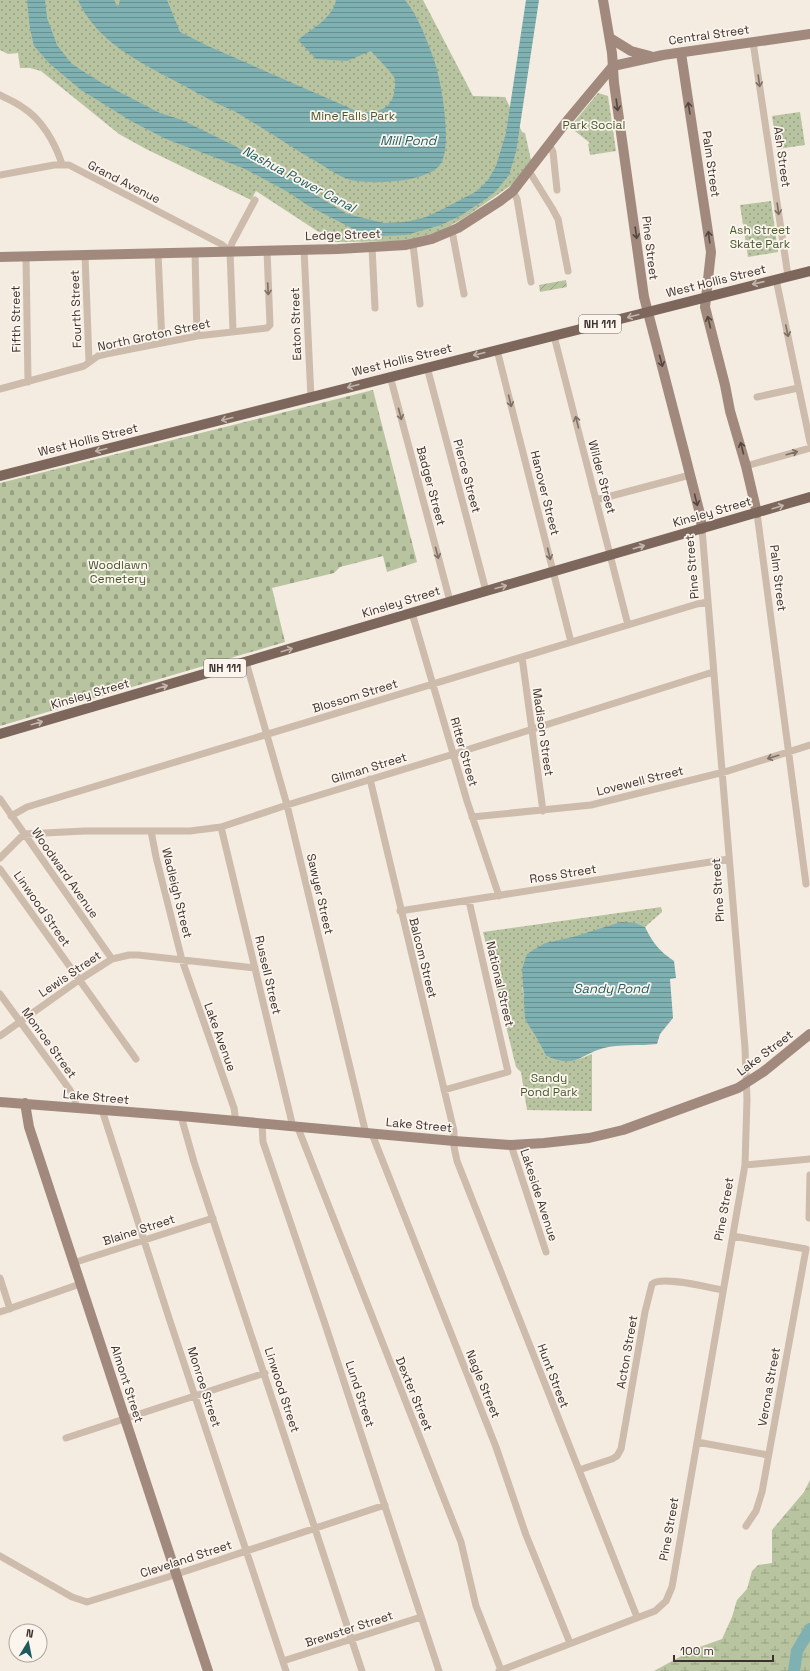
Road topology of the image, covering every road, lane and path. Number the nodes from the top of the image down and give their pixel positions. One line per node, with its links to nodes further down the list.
1 (603, 0): 3 (street, Pine Street)
2 (810, 34): 4 (street, Central Street)
3 (610, 38): 6 (street); 7 (street, Pine Street)
4 (754, 42): 5 (street, Central Street); 29 (street, Ash Street, one-way to 29)
5 (681, 53): 6 (street, Central Street); 31 (street, Palm Street, one-way to 5)
6 (662, 56): 7 (street, Central Street)
7 (613, 66): 9 (street, Ledge Street); 38 (street, Pine Street, one-way to 38)
8 (0, 95): 10 (street)
9 (549, 144): 11 (street, Ledge Street); 14 (street)
10 (62, 164): 12 (street); 21 (street, Grand Avenue)
11 (529, 171): 13 (street, Ledge Street); 27 (street)
12 (0, 175)
13 (513, 190): 16 (street, Ledge Street); 32 (street)
14 (557, 190)
15 (255, 200): 21 (street)
16 (452, 231): 17 (street, Ledge Street); 34 (street)
17 (413, 244): 18 (street, Ledge Street); 36 (street)
18 (372, 247): 19 (street, Ledge Street); 37 (street)
19 (304, 249): 20 (street, Ledge Street); 51 (street, Eaton Street)
20 (267, 250): 21 (street, Ledge Street); 39 (street, North Groton Street, one-way to 39)
21 (230, 251): 22 (street, Ledge Street); 39 (street)
22 (195, 252): 23 (street, Ledge Street); 40 (street)
23 (158, 253): 24 (street, Ledge Street); 42 (street)
24 (86, 255): 25 (street, Ledge Street); 44 (street, Fourth Street)
25 (26, 256): 26 (street, Ledge Street); 47 (street, Fifth Street)
26 (0, 257)
27 (568, 271)
28 (810, 271): 29 (main road, West Hollis Street / NH 111)
29 (788, 276): 30 (main road, West Hollis Street / NH 111)
30 (776, 279): 33 (main road, West Hollis Street / NH 111, one-way to 33); 48 (street, one-way to 48)
31 (708, 280): 33 (street); 35 (street, Palm Street)
32 (531, 282)
33 (721, 292): 35 (main road, West Hollis Street / NH 111)
34 (464, 294)
35 (705, 297): 38 (main road, West Hollis Street / NH 111); 54 (street, Palm Street, one-way to 35)
36 (420, 304)
37 (375, 308)
38 (648, 312): 41 (main road, West Hollis Street / NH 111, one-way to 41); 55 (street, Pine Street, one-way to 55)
39 (233, 331): 40 (street, North Groton Street)
40 (197, 336): 42 (street, North Groton Street)
41 (554, 336): 43 (main road, West Hollis Street / NH 111); 58 (street, Wilder Street, one-way to 41)
42 (162, 343): 44 (street, North Groton Street)
43 (497, 350): 45 (main road, West Hollis Street / NH 111, one-way to 45); 62 (street, Hanover Street, one-way to 62)
44 (90, 362): 47 (street, North Groton Street)
45 (427, 367): 46 (main road, West Hollis Street / NH 111); 63 (street, Pierce Street)
46 (390, 376): 51 (main road, West Hollis Street / NH 111, one-way to 51); 64 (street, Badger Street, one-way to 64)
47 (28, 382): 49 (street, North Groton Street)
48 (798, 388): 50 (street); 52 (street)
49 (0, 389)
50 (757, 397)
51 (311, 398): 56 (main road, West Hollis Street / NH 111, one-way to 56)
52 (810, 442)
53 (810, 448): 54 (street, one-way to 53)
54 (746, 466): 59 (street, Palm Street)
55 (690, 475): 58 (street); 60 (street, Pine Street, one-way to 60)
56 (0, 476)
57 (810, 497): 59 (main road, Kinsley Street / NH 111, one-way to 57)
58 (596, 500): 61 (street, Wilder Street)
59 (757, 514): 60 (main road, Kinsley Street / NH 111); 77 (street, Palm Street)
60 (702, 528): 61 (main road, Kinsley Street / NH 111, one-way to 60); 65 (street, Pine Street)
61 (611, 555): 62 (main road, Kinsley Street / NH 111); 67 (street, Wilder Street)
62 (554, 572): 63 (main road, Kinsley Street / NH 111, one-way to 62); 68 (street, Hanover Street)
63 (486, 591): 64 (main road, Kinsley Street / NH 111)
64 (450, 601): 66 (main road, Kinsley Street / NH 111)
65 (708, 602): 67 (street, Blossom Street); 71 (street, Pine Street)
66 (412, 613): 70 (main road, Kinsley Street / NH 111, one-way to 66); 72 (street, Ritter Street)
67 (628, 625): 68 (street, Blossom Street)
68 (571, 642): 69 (street, Blossom Street)
69 (522, 657): 72 (street, Blossom Street); 73 (street, Madison Street)
70 (246, 662): 74 (main road, Kinsley Street / NH 111, one-way to 70); 75 (street, Sawyer Street)
71 (713, 672): 73 (street, Gilman Street); 79 (street, Pine Street)
72 (432, 684): 75 (street, Blossom Street); 78 (street, Ritter Street)
73 (532, 729): 78 (street, Gilman Street); 83 (street, Madison Street)
74 (0, 734)
75 (266, 734): 82 (street, Sawyer Street); 84 (street, Blossom Street)
76 (810, 746): 77 (street, Lovewell Street)
77 (787, 752): 79 (street, Lovewell Street, one-way to 79); 92 (street, Palm Street)
78 (453, 754): 80 (street, Gilman Street); 85 (street, Ritter Street)
79 (721, 772): 83 (street, Lovewell Street); 90 (street, Pine Street)
80 (370, 780): 82 (street, Gilman Street); 95 (street, Balcom Street)
81 (0, 799): 84 (street, Woodward Avenue)
82 (286, 805): 86 (street, Gilman Street); 115 (street, Sawyer Street)
83 (543, 811): 85 (street, Lovewell Street)
84 (11, 816): 88 (street, Woodward Avenue)
85 (472, 817): 93 (street, Ritter Street)
86 (221, 827): 87 (street, Gilman Street); 98 (street, Russell Street)
87 (151, 831): 88 (street, Gilman Street); 97 (street, Wadleigh Street)
88 (24, 834): 89 (street); 96 (street, Woodward Avenue)
89 (0, 858)
90 (729, 859): 93 (street, Ross Street); 105 (street, Pine Street)
91 (0, 869): 99 (street, Linwood Street)
92 (806, 884)
93 (499, 896): 94 (street, Ross Street)
94 (469, 901): 95 (street, Ross Street); 106 (street, National Street)
95 (400, 911): 106 (street, Balcom Street)
96 (112, 959): 97 (street, Lewis Street); 99 (street, Lewis Street)
97 (182, 960): 98 (street, Lewis Street); 112 (street, Lake Avenue)
98 (256, 968): 114 (street, Russell Street)
99 (79, 980): 101 (street, Lewis Street); 104 (street, Linwood Street)
100 (0, 994): 101 (street, Monroe Street)
101 (20, 1022): 103 (street, Lewis Street); 109 (street, Monroe Street)
102 (810, 1034): 105 (street, Lake Street)
103 (0, 1036)
104 (136, 1059)
105 (746, 1084): 117 (street, Lake Street); 119 (street, Pine Street)
106 (444, 1090): 116 (street, Balcom Street)
107 (0, 1102): 108 (street, Lake Street)
108 (25, 1103): 109 (street, Lake Street); 126 (street, Almont Street)
109 (76, 1108): 110 (street, Lake Street)
110 (102, 1110): 111 (street, Lake Street); 124 (street, Monroe Street)
111 (181, 1116): 112 (street, Lake Street); 121 (street, Linwood Street)
112 (236, 1122): 113 (street, Lake Street)
113 (262, 1124): 114 (street, Lake Street); 139 (street, Lund Street)
114 (296, 1127): 115 (street, Lake Street); 154 (street, Dexter Street)
115 (369, 1134): 116 (street, Lake Street); 148 (street, Nagle Street)
116 (454, 1141): 117 (street, Lake Street); 138 (street, Hunt Street)
117 (511, 1145): 125 (street, Lakeside Avenue)
118 (810, 1159): 119 (street)
119 (745, 1165): 123 (street, Pine Street)
120 (810, 1175): 122 (street)
121 (213, 1218): 124 (street, Blaine Street); 132 (street, Linwood Street)
122 (809, 1218)
123 (733, 1236): 129 (street, Pine Street); 137 (street, Verona Street)
124 (144, 1240): 126 (street, Blaine Street); 133 (street, Monroe Street)
125 (546, 1252)
126 (73, 1263): 128 (street, Almont Street)
127 (0, 1278): 130 (street)
128 (80, 1284): 130 (street); 134 (street, Almont Street)
129 (723, 1290): 136 (street, Pine Street); 138 (street, Acton Street)
130 (10, 1309): 131 (street)
131 (0, 1312)
132 (265, 1373): 133 (street); 141 (street, Linwood Street)
133 (196, 1395): 134 (street); 142 (street, Monroe Street)
134 (125, 1419): 135 (street); 144 (street, Almont Street)
135 (66, 1438)
136 (697, 1442): 137 (street); 146 (street, Pine Street)
137 (768, 1455): 140 (street, Verona Street)
138 (579, 1470): 146 (street, Hunt Street)
139 (385, 1505): 141 (street, Cleveland Street); 145 (street, Lund Street)
140 (746, 1526)
141 (315, 1528): 142 (street, Cleveland Street); 147 (street, Linwood Street)
142 (247, 1550): 144 (street, Cleveland Street); 149 (street, Monroe Street)
143 (0, 1556): 144 (street, Cleveland Street)
144 (176, 1574): 150 (street, Almont Street)
145 (421, 1617): 147 (street, Brewster Street); 153 (street, Lund Street)
146 (637, 1617): 148 (street, Pine Street)
147 (352, 1639): 149 (street, Brewster Street); 152 (street, Linwood Street)
148 (570, 1643): 154 (street, Pine Street)
149 (283, 1661): 151 (street, Monroe Street)
150 (208, 1671)
151 (286, 1671)
152 (362, 1671)
153 (439, 1671)
154 (500, 1671)

